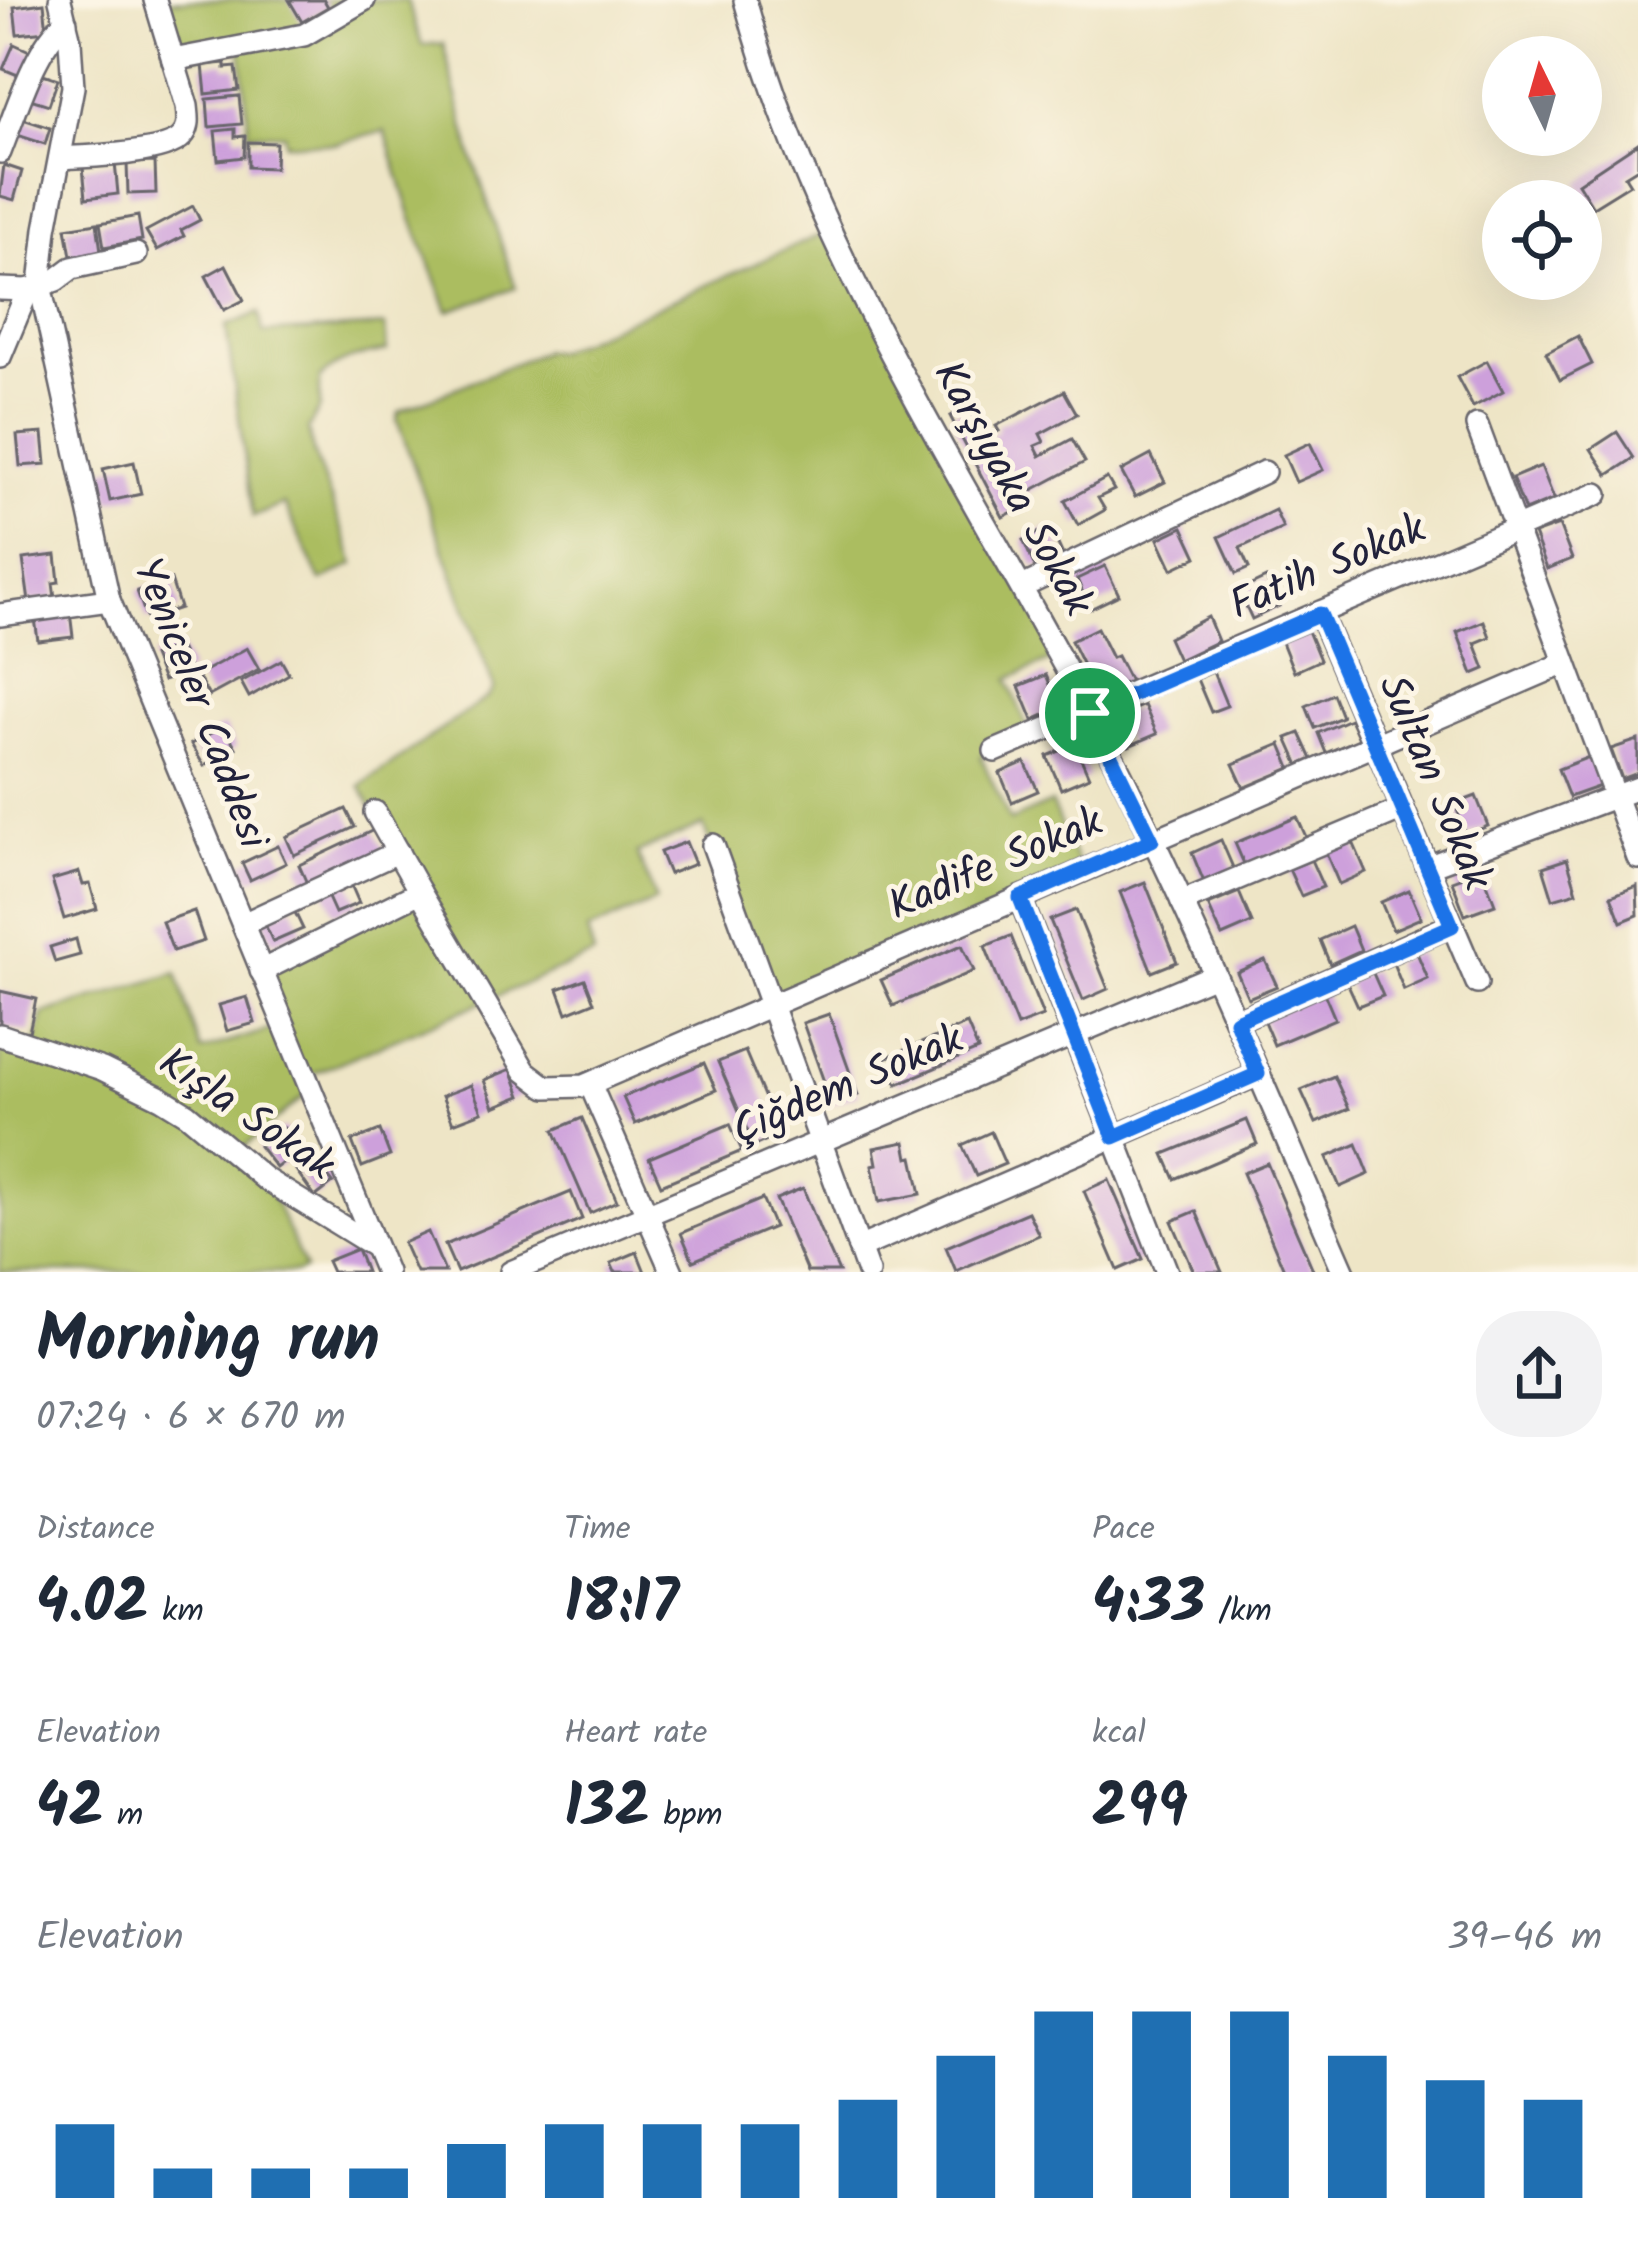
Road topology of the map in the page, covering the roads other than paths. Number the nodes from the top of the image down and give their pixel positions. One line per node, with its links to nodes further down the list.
1 (155, 0): 5 (street)
2 (364, 0): 5 (street)
3 (745, 0): 15 (street, Karşıyaka Sokak)
4 (63, 11): 6 (street); 7 (street, Yeniceler Caddesi)
5 (173, 60): 7 (street)
6 (0, 152)
7 (62, 158): 9 (street, Yeniceler Caddesi)
8 (136, 254): 9 (street)
9 (16, 291): 10 (street); 16 (street, Yeniceler Caddesi)
10 (0, 357)
11 (1477, 425): 14 (street)
12 (1264, 472): 15 (street)
13 (1597, 494): 14 (street, Fatih Sokak)
14 (1516, 529): 18 (street, Fatih Sokak); 19 (street)
15 (1022, 587): 20 (street, Karşıyaka Sokak)
16 (109, 600): 17 (street); 35 (street, Yeniceler Caddesi)
17 (0, 614)
18 (1320, 614): 20 (street, Fatih Sokak); 21 (street, Sultan Sokak)
19 (1565, 662): 21 (street, Kadife Sokak); 24 (street)
20 (1090, 713): 22 (street, Fatih Sokak); 27 (street, Karşıyaka Sokak)
21 (1376, 746): 25 (street, Sultan Sokak); 27 (street, Kadife Sokak)
22 (994, 752)
23 (1638, 788): 24 (street)
24 (1616, 796): 30 (street); 31 (street)
25 (1402, 809): 31 (street, Sultan Sokak); 34 (street)
26 (375, 812): 29 (street)
27 (1152, 840): 33 (street, Kadife Sokak); 34 (street, Karşıyaka Sokak)
28 (712, 845): 40 (street)
29 (398, 853): 32 (street); 35 (street)
30 (1638, 858)
31 (1427, 867): 36 (street, Sultan Sokak)
32 (420, 892): 37 (street); 45 (street)
33 (1020, 898): 40 (street, Kadife Sokak); 42 (street)
34 (1182, 902): 38 (street, Karşıyaka Sokak)
35 (243, 924): 37 (street, Yeniceler Caddesi)
36 (1452, 926): 39 (street, Sultan Sokak); 41 (street)
37 (261, 971): 49 (street, Yeniceler Caddesi)
38 (1216, 974): 41 (street, Karşıyaka Sokak); 42 (street, Çiğdem Sokak)
39 (1477, 983)
40 (771, 1005): 45 (street, Kadife Sokak); 47 (street)
41 (1236, 1021): 44 (street, Karşıyaka Sokak)
42 (1073, 1033): 46 (street); 47 (street, Çiğdem Sokak)
43 (0, 1035): 49 (street, Kışla Sokak)
44 (1258, 1074): 46 (street); 56 (street, Karşıyaka Sokak)
45 (590, 1084): 48 (street)
46 (1114, 1137): 50 (street); 55 (street)
47 (820, 1141): 48 (street, Çiğdem Sokak); 50 (street)
48 (647, 1213): 52 (street, Çiğdem Sokak); 53 (street)
49 (375, 1246): 51 (street, Yeniceler Caddesi)
50 (859, 1248): 54 (street)
51 (386, 1272)
52 (511, 1272)
53 (672, 1272)
54 (868, 1272)
55 (1168, 1272)
56 (1345, 1272)

